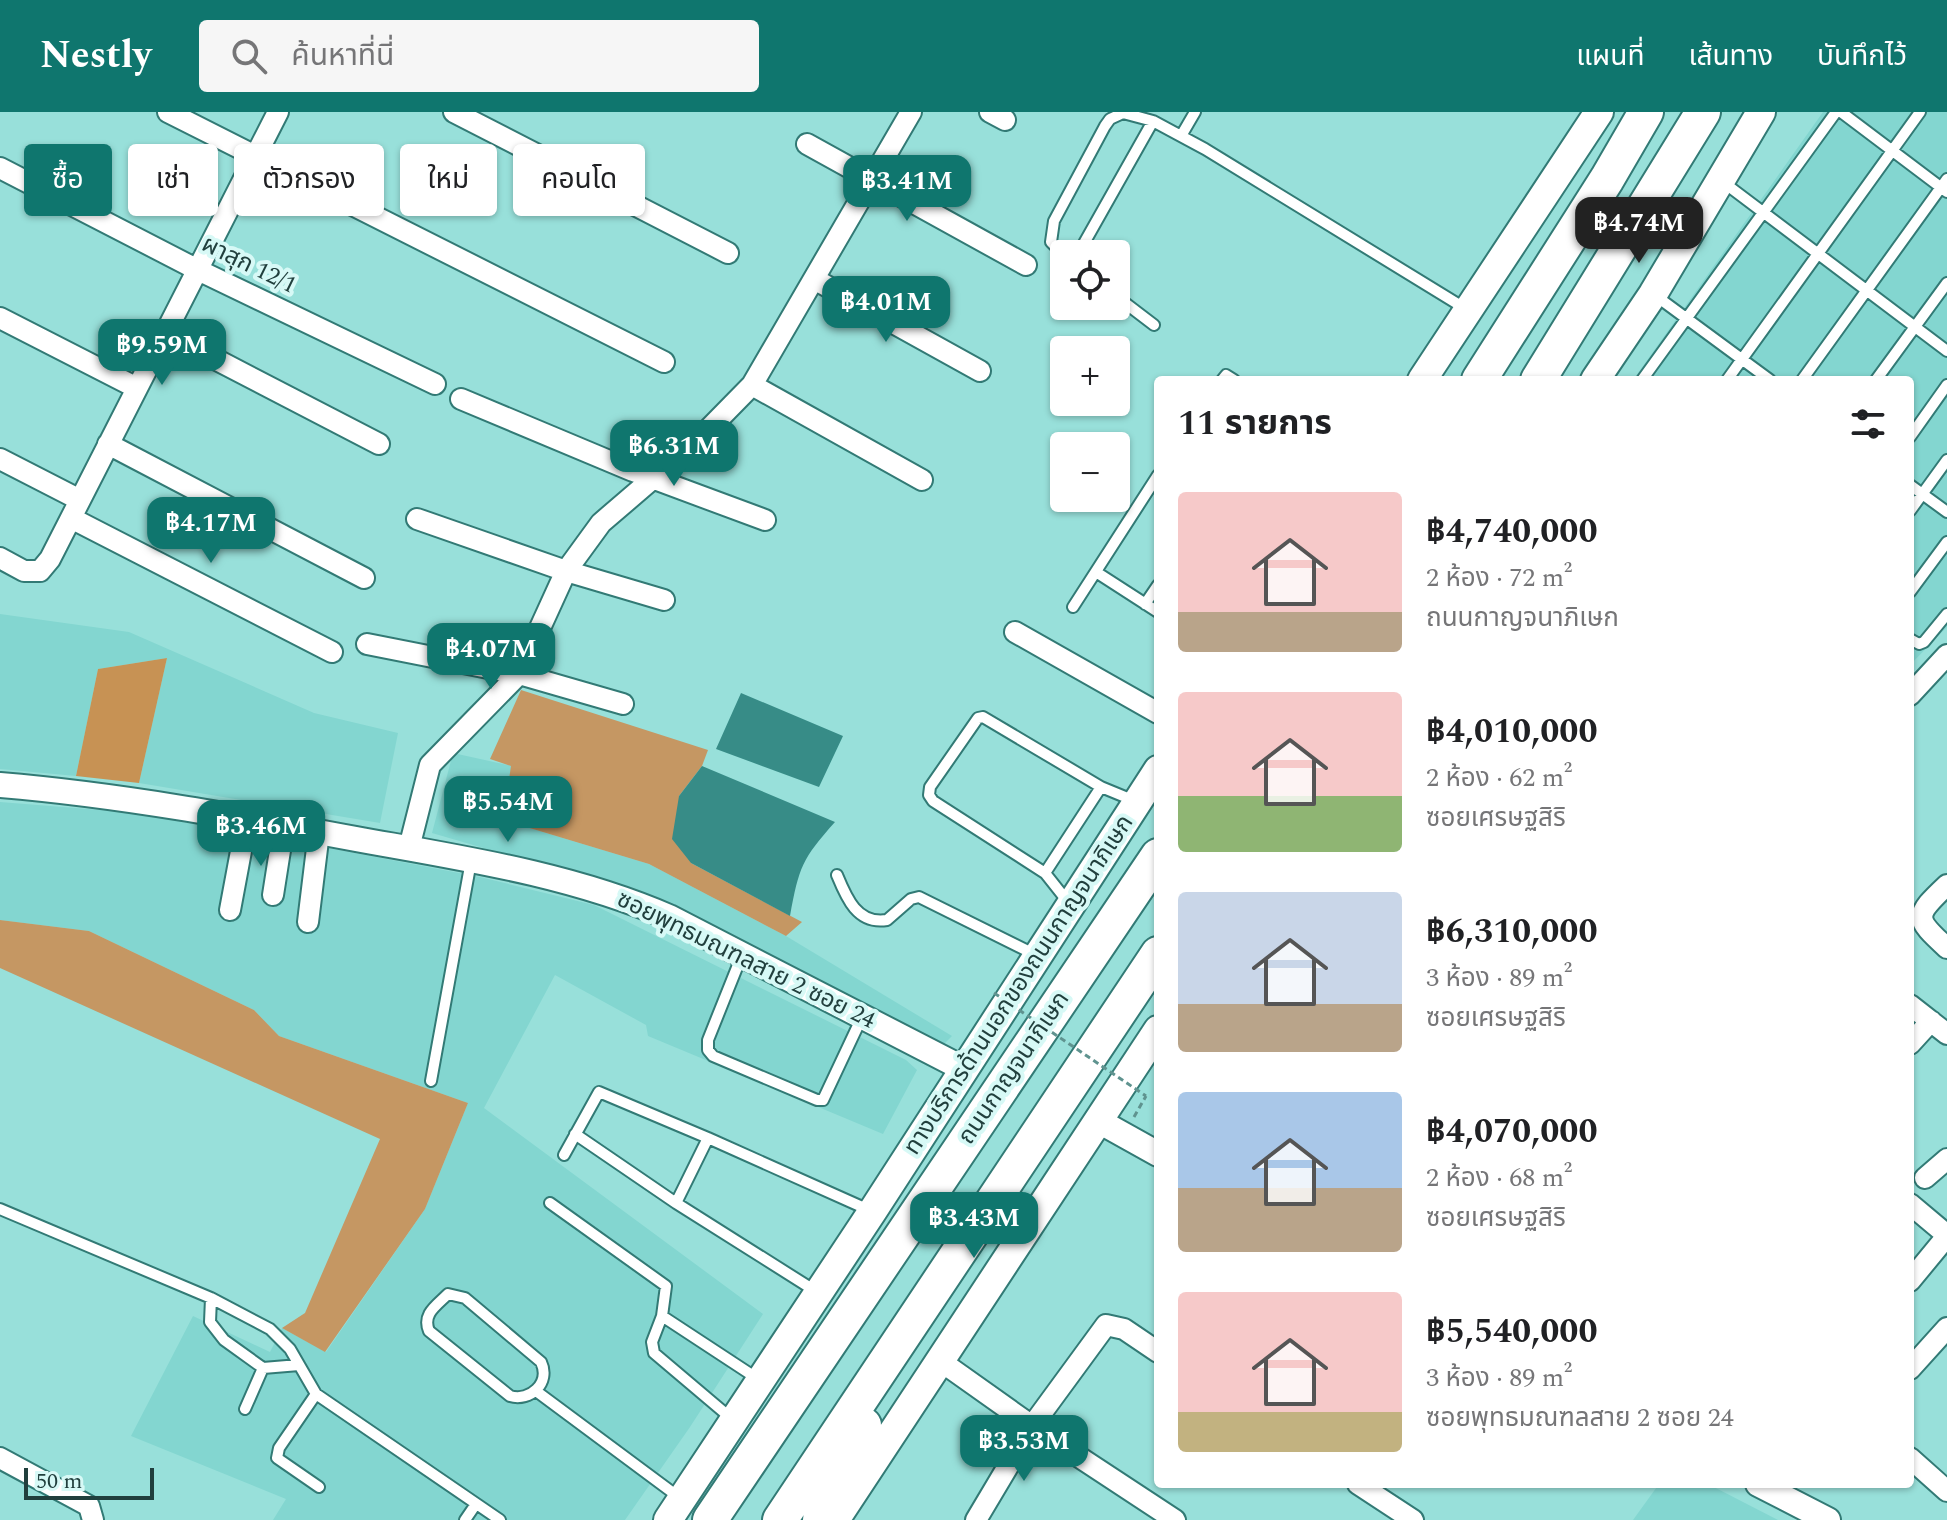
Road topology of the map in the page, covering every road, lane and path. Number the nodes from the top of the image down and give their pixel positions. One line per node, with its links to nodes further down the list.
1 (168, 112): 17 (street)
2 (278, 112): 15 (street)
3 (454, 112): 28 (street)
4 (911, 112): 20 (street)
5 (1195, 112): 14 (lane)
6 (1599, 112): 37 (main road)
7 (1646, 112): 48 (highway)
8 (1703, 112): 49 (highway)
9 (1761, 112): 22 (main road)
10 (1782, 112): 22 (main road)
11 (1839, 112): 18 (lane); 24 (lane)
12 (1920, 112): 18 (lane)
13 (1153, 121): 14 (lane); 26 (lane); 27 (lane)
14 (1181, 136): 37 (lane)
15 (261, 144)
16 (807, 144): 20 (street)
17 (234, 146)
18 (1892, 150): 21 (lane); 29 (lane)
19 (0, 168): 31 (street, ผาสุก 12/1)
20 (872, 179): 30 (street); 32 (street)
21 (1945, 186): 34 (lane)
22 (1717, 194): 24 (lane); 35 (main road)
23 (234, 197): 31 (street)
24 (1762, 211): 29 (lane); 38 (lane)
25 (373, 216): 45 (street)
26 (1051, 240)
27 (1086, 240)
28 (728, 253)
29 (1820, 254): 34 (lane); 44 (lane)
30 (1026, 265)
31 (198, 270): 42 (street); 56 (street, ผาสุก 12/1)
32 (814, 279): 46 (street); 57 (street)
33 (1947, 283): 41 (lane)
34 (1866, 291): 41 (lane); 54 (lane)
35 (1653, 294): 38 (lane); 50 (main road)
36 (1130, 307): 40 (lane)
37 (1468, 310): 47 (main road)
38 (1686, 317): 44 (lane); 51 (lane)
39 (0, 318): 59 (street)
40 (1154, 325)
41 (1915, 328): 43 (lane); 55 (lane)
42 (165, 333): 59 (street); 63 (street)
43 (1947, 351)
44 (1742, 359): 52 (lane); 53 (lane)
45 (664, 362)
46 (980, 371)
47 (1425, 376)
48 (1482, 376)
49 (1540, 376)
50 (1598, 376)
51 (1645, 376)
52 (1730, 376)
53 (1765, 376)
54 (1805, 376)
55 (1879, 376)
56 (435, 384)
57 (752, 385): 66 (street); 67 (street)
58 (1947, 385): 61 (lane)
59 (137, 388): 62 (street)
60 (461, 399): 66 (street)
61 (1914, 431)
62 (108, 444): 72 (street); 80 (street)
63 (379, 444)
64 (0, 459): 72 (street)
65 (1947, 460): 70 (lane)
66 (652, 477): 75 (street); 78 (street)
67 (922, 480)
68 (1154, 481): 79 (lane)
69 (1914, 488): 70 (lane)
70 (1923, 494): 71 (lane); 73 (lane)
71 (1914, 506)
72 (75, 509): 77 (street); 91 (street)
73 (1947, 512)
74 (417, 519): 78 (street)
75 (765, 520)
76 (1947, 542): 81 (lane)
77 (0, 558)
78 (566, 571): 83 (street); 93 (street)
79 (1096, 572): 84 (lane); 85 (lane)
80 (364, 578)
81 (1914, 587)
82 (1154, 591): 84 (lane)
83 (664, 600)
84 (1145, 604): 86 (lane)
85 (1073, 607)
86 (1154, 610)
87 (1947, 614): 89 (lane)
88 (1015, 632): 96 (street)
89 (1914, 641)
90 (367, 644): 93 (street)
91 (332, 652)
92 (1947, 655): 94 (street)
93 (519, 674): 95 (street); 104 (street)
94 (1914, 691)
95 (623, 704)
96 (1154, 711)
97 (1154, 776): 100 (main road, ทางบริการด้านนอกของถนนกาญจนาภิเษก)
98 (0, 785): 101 (street, ซอยพุทธมณฑลสาย 2 ซอย 24)
99 (1101, 787): 100 (lane); 107 (lane); 107 (lane)
100 (1138, 802): 111 (main road, ทางบริการด้านนอกของถนนกาญจนาภิเษก)
101 (247, 819): 102 (street, ซอยพุทธมณฑลสาย 2 ซอย 24); 112 (street)
102 (284, 825): 103 (street, ซอยพุทธมณฑลสาย 2 ซอย 24); 110 (street)
103 (319, 832): 104 (street, ซอยพุทธมณฑลสาย 2 ซอย 24); 113 (street)
104 (409, 848): 105 (street, ซอยพุทธมณฑลสาย 2 ซอย 24)
105 (471, 861): 115 (street, ซอยพุทธมณฑลสาย 2 ซอย 24); 126 (lane)
106 (1154, 862): 169 (highway, ถนนกาญจนาภิเษก)
107 (1045, 873): 111 (lane)
108 (837, 875): 116 (lane)
109 (1947, 885): 114 (street)
110 (273, 895)
111 (1071, 906): 116 (main road, ทางบริการด้านนอกของถนนกาญจนาภิเษก)
112 (230, 910)
113 (308, 922)
114 (1947, 948)
115 (742, 954): 120 (street, ซอยพุทธมณฑลสาย 2 ซอย 24); 120 (lane)
116 (1037, 956): 125 (main road, ทางบริการด้านนอกของถนนกาญจนาภิเษก)
117 (1154, 960): 145 (highway)
118 (994, 993): 128 (path, bridge)
119 (1914, 1008): 121 (street)
120 (862, 1016): 125 (street, ซอยพุทธมณฑลสาย 2 ซอย 24)
121 (1931, 1021): 122 (street); 124 (street)
122 (1947, 1034)
123 (1154, 1036): 127 (main road)
124 (1914, 1040)
125 (964, 1069): 139 (main road, ทางบริการด้านนอกของถนนกาญจนาภิเษก)
126 (431, 1081)
127 (1097, 1120): 131 (street); 148 (main road)
128 (1131, 1122)
129 (575, 1134): 130 (lane); 132 (lane); 136 (lane)
130 (708, 1138): 136 (lane); 139 (lane)
131 (1154, 1152)
132 (564, 1155)
133 (1947, 1159): 134 (street)
134 (1925, 1178)
135 (550, 1203): 144 (lane)
136 (676, 1203): 142 (lane)
137 (1914, 1207): 140 (street)
138 (0, 1209): 143 (lane)
139 (872, 1212): 142 (main road, ทางบริการด้านนอกของถนนกาญจนาภิเษก)
140 (1947, 1236): 141 (street)
141 (1914, 1276)
142 (819, 1294): 152 (main road, ทางบริการด้านนอกของถนนกาญจนาภิเษก)
143 (211, 1298): 149 (lane); 151 (lane)
144 (662, 1316): 152 (lane); 156 (lane)
145 (914, 1320): 170 (highway); 171 (highway)
146 (1947, 1328): 150 (street)
147 (1154, 1349): 157 (street)
148 (939, 1360): 157 (street); 172 (main road)
149 (299, 1365): 151 (lane); 154 (lane)
150 (1914, 1365)
151 (263, 1368): 155 (lane)
152 (760, 1380): 156 (main road, ทางบริการด้านนอกของถนนกาญจนาภิเษก)
153 (536, 1391): 153 (lane); 165 (lane)
154 (316, 1394): 160 (lane); 164 (lane)
155 (245, 1409)
156 (734, 1420): 165 (main road, ทางบริการด้านนอกของถนนกาญจนาภิเษก)
157 (1032, 1426): 173 (street); 174 (street)
158 (0, 1458): 166 (street)
159 (1914, 1462): 163 (street)
160 (319, 1487)
161 (1364, 1488): 175 (street)
162 (1766, 1488): 176 (street)
163 (1947, 1491)
164 (476, 1504): 167 (lane); 168 (lane)
165 (675, 1510)
166 (93, 1520)
167 (465, 1520)
168 (500, 1520)
169 (710, 1520)
170 (780, 1520)
171 (820, 1520)
172 (835, 1520)
173 (976, 1520)
174 (1175, 1520)
175 (1413, 1520)
176 (1828, 1520)

